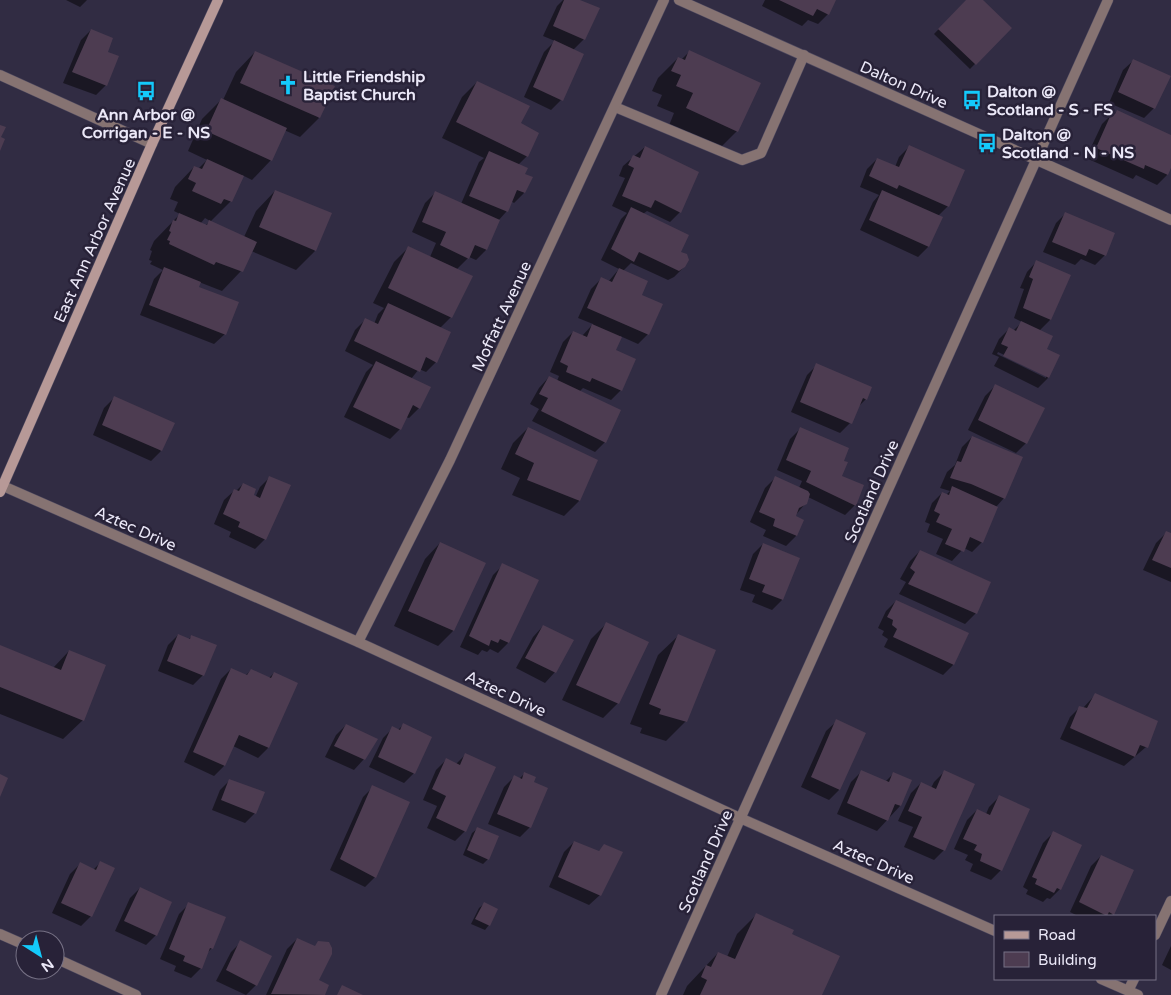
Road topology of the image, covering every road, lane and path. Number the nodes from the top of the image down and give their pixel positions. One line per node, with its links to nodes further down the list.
1 (218, 0): 8 (street, East Ann Arbor Avenue)
2 (664, 0): 7 (street, Moffatt Avenue)
3 (679, 0): 5 (street, Dalton Drive)
4 (1108, 0): 9 (street, Scotland Drive)
5 (804, 55): 7 (street); 9 (street, Dalton Drive)
6 (0, 75): 8 (street)
7 (615, 107): 12 (street, Moffatt Avenue)
8 (152, 144): 11 (street, East Ann Arbor Avenue)
9 (1036, 160): 10 (street, Dalton Drive); 13 (street, Scotland Drive)
10 (1171, 220)
11 (1, 489): 12 (street, Aztec Drive)
12 (358, 642): 13 (street, Aztec Drive)
13 (740, 818): 15 (street, Aztec Drive); 24 (street, Scotland Drive)
14 (1171, 901): 16 (street)
15 (994, 931)
16 (1156, 933)
17 (0, 934): 18 (street)
18 (15, 941)
19 (65, 963): 23 (street)
20 (1103, 980): 22 (street)
21 (1134, 980): 22 (street)
22 (1133, 993)
23 (136, 995)
24 (661, 995)

